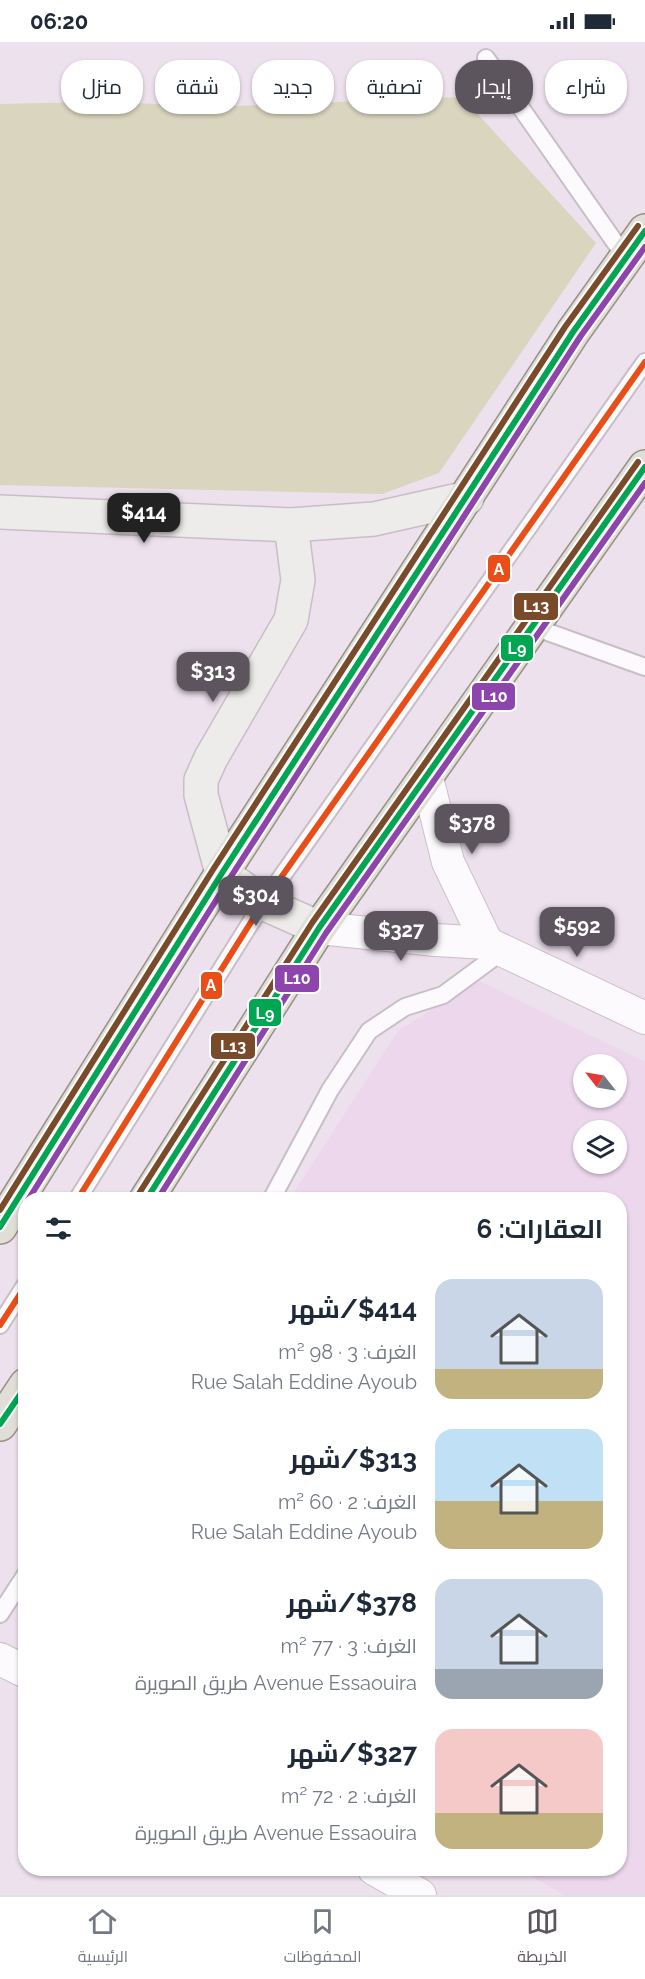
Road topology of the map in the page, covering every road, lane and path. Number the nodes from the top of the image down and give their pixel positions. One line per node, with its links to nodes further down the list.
1 (486, 58): 3 (lane)
2 (645, 231): 3 (main road)
3 (626, 258): 6 (main road)
4 (645, 362): 13 (lane)
5 (645, 467): 9 (main road)
6 (467, 498): 8 (street); 12 (main road)
7 (0, 512): 8 (street)
8 (291, 525): 12 (street)
9 (531, 626): 10 (lane); 11 (main road)
10 (645, 668)
11 (427, 778): 14 (main road); 15 (street)
12 (222, 873): 13 (street); 17 (main road)
13 (263, 903): 14 (street); 18 (lane)
14 (320, 928): 15 (street); 19 (main road)
15 (495, 946): 16 (street); 20 (lane)
16 (645, 1018)
17 (22, 1192)
18 (83, 1192)
19 (151, 1192)
20 (275, 1192)
21 (18, 1198): 22 (main road)
22 (0, 1227)
23 (18, 1297): 24 (lane)
24 (0, 1325)
25 (18, 1397): 26 (main road)
26 (0, 1425)
27 (18, 1586): 28 (lane)
28 (0, 1614)
29 (0, 1659): 30 (street)
30 (18, 1668)
31 (386, 1876): 32 (street)
32 (420, 1895)

